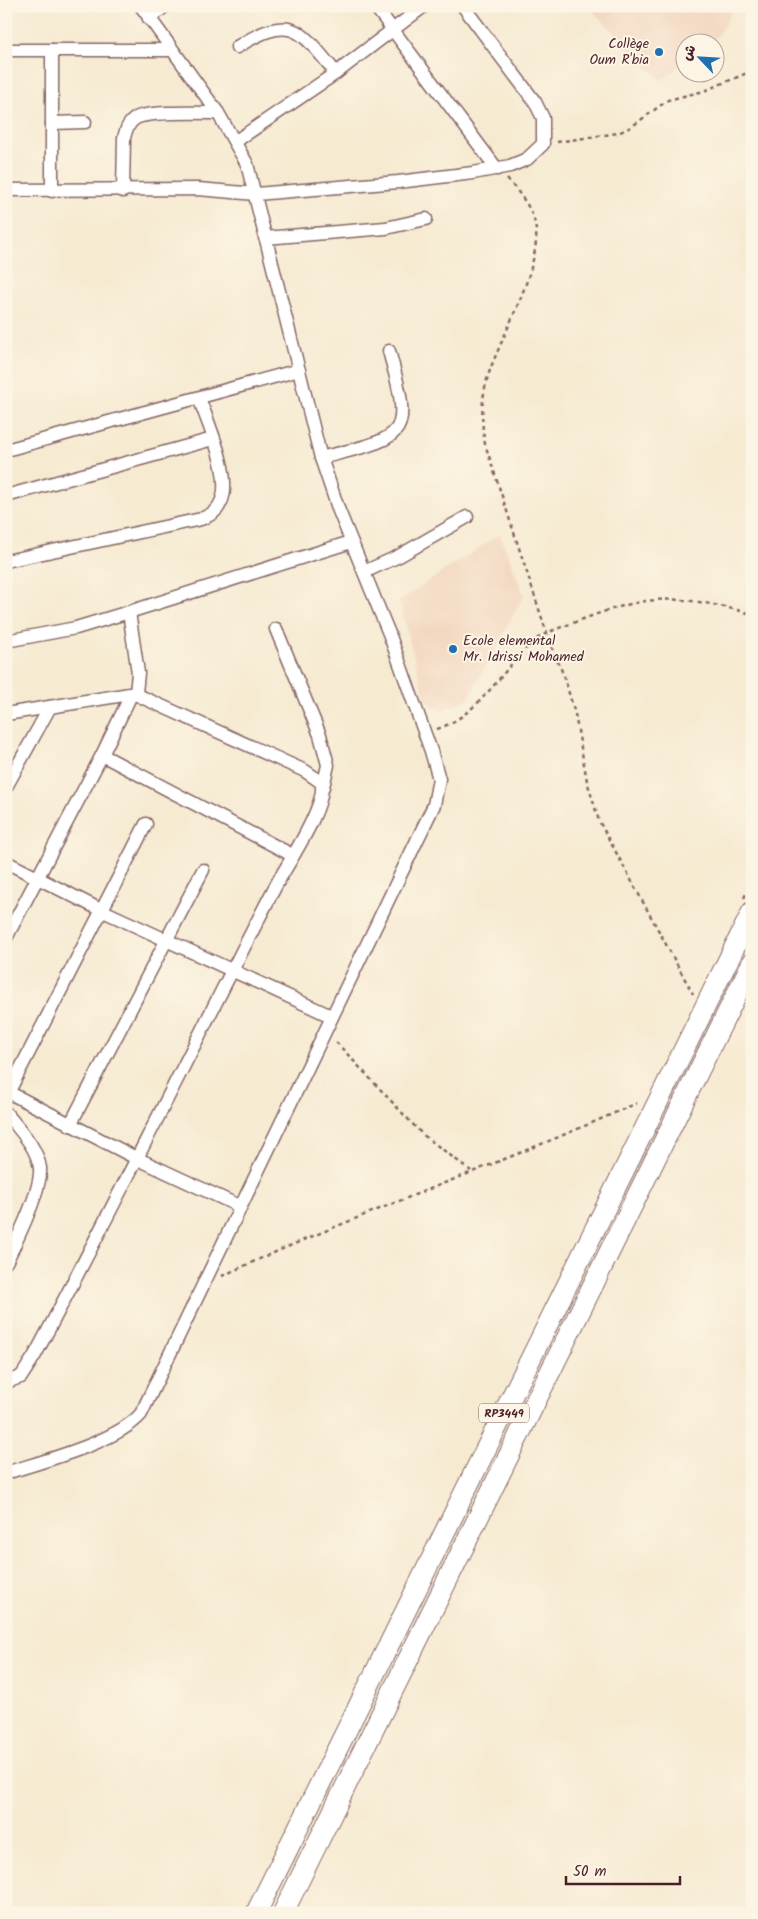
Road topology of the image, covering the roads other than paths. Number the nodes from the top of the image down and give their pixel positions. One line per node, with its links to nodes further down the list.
1 (141, 6): 6 (street)
2 (165, 6): 6 (street)
3 (375, 6): 7 (street)
4 (424, 6): 7 (street)
5 (463, 6): 17 (street)
6 (149, 19): 11 (street)
7 (394, 29): 12 (street); 17 (street)
8 (237, 47): 12 (street)
9 (6, 50): 10 (street)
10 (52, 50): 11 (street); 15 (street)
11 (170, 50): 13 (street)
12 (336, 73): 16 (street)
13 (218, 113): 16 (street); 20 (street)
14 (85, 122): 15 (street)
15 (52, 123): 19 (street)
16 (236, 141): 21 (street)
17 (497, 169): 21 (street)
18 (6, 190): 19 (street)
19 (52, 191): 20 (street)
20 (123, 191): 21 (street)
21 (256, 194): 23 (street)
22 (426, 219): 23 (street)
23 (265, 238): 25 (street)
24 (389, 351): 29 (street)
25 (299, 370): 26 (street); 29 (street)
26 (199, 398): 27 (street); 28 (street)
27 (214, 439): 30 (street); 33 (street)
28 (6, 450)
29 (321, 458): 32 (street)
30 (6, 496)
31 (466, 517): 34 (street)
32 (351, 542): 34 (street); 35 (street)
33 (6, 561)
34 (364, 572): 55 (street)
35 (129, 612): 37 (street); 38 (street)
36 (276, 629): 43 (street)
37 (6, 641)
38 (133, 694): 39 (street); 41 (street); 43 (street)
39 (50, 707): 40 (street); 42 (street)
40 (6, 714)
41 (102, 755): 45 (street); 48 (street)
42 (6, 787)
43 (323, 787): 45 (street)
44 (146, 824): 49 (street)
45 (292, 855): 54 (street)
46 (6, 862): 48 (street)
47 (203, 870): 52 (street)
48 (37, 878): 49 (street); 51 (street)
49 (101, 910): 52 (street); 56 (street)
50 (752, 912): 64 (highway, RP3449)
51 (6, 938)
52 (167, 940): 54 (street); 58 (street)
53 (752, 963): 65 (highway, RP3449)
54 (232, 969): 55 (street); 59 (street)
55 (331, 1016): 60 (street)
56 (7, 1094): 58 (street)
57 (6, 1113): 61 (street)
58 (70, 1125): 59 (street)
59 (136, 1158): 60 (street); 62 (street)
60 (240, 1206): 63 (street)
61 (6, 1262)
62 (6, 1382)
63 (6, 1473)
64 (256, 1913)
65 (283, 1913)

